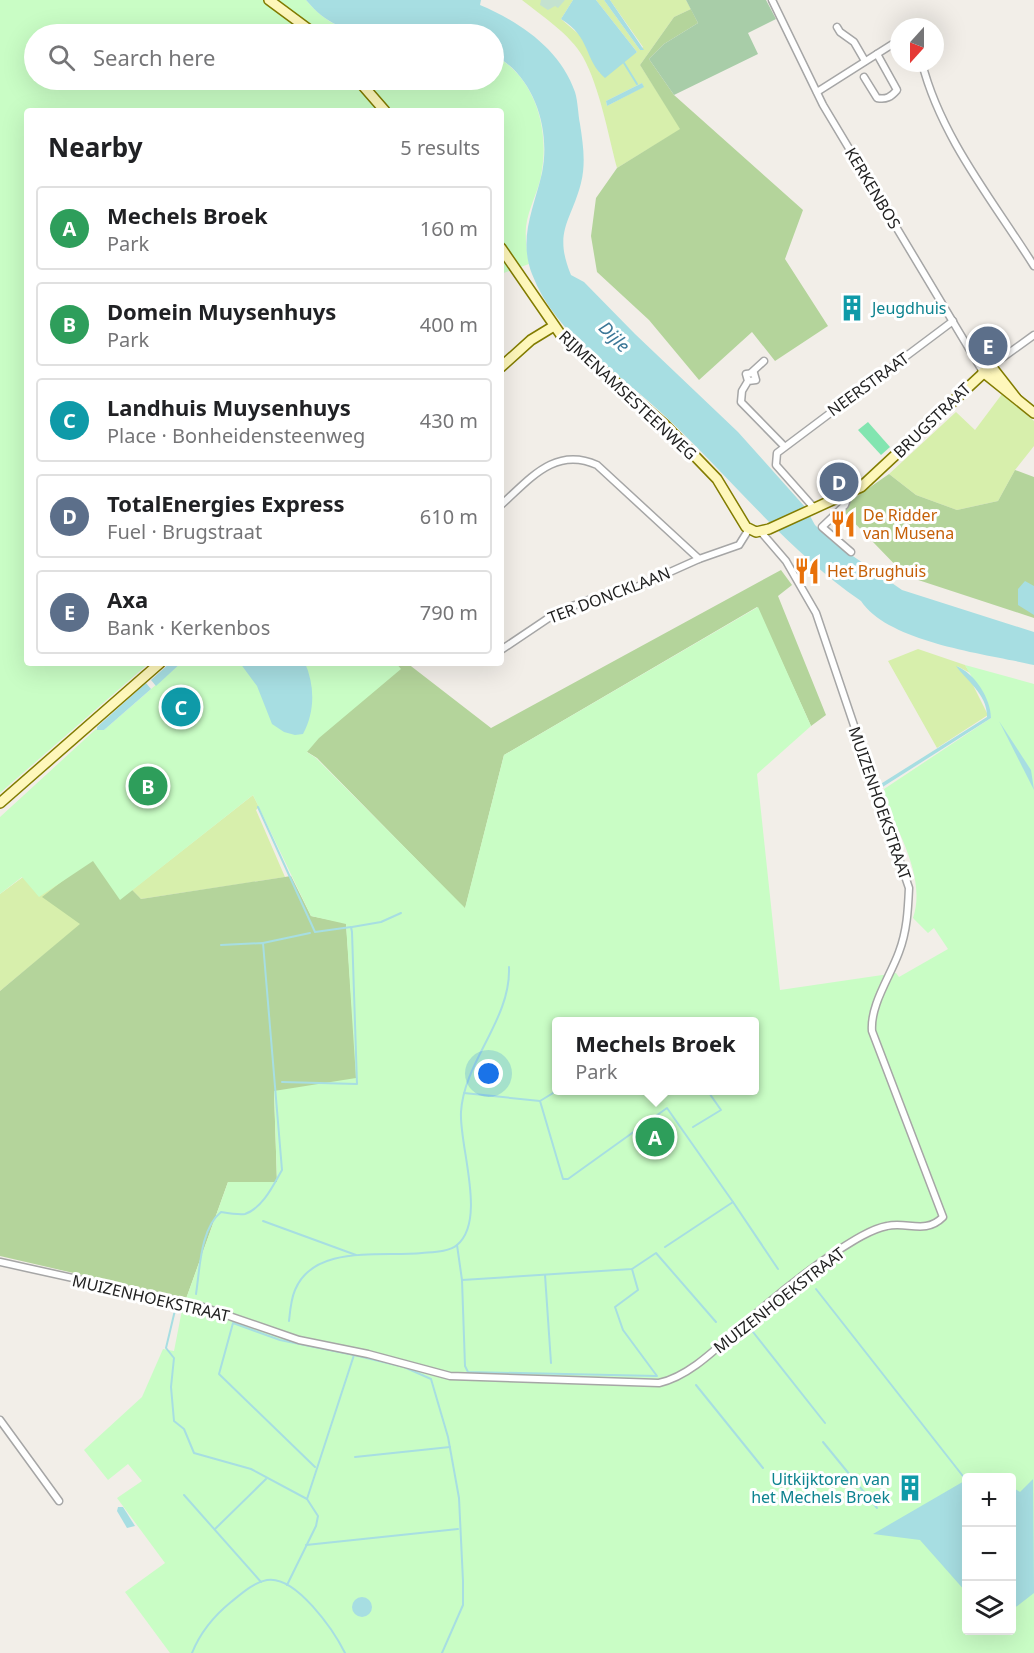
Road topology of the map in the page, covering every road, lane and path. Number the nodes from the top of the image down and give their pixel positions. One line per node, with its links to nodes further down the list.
1 (269, 0): 3 (street)
2 (772, 0): 11 (street, KERKENBOS)
3 (301, 24)
4 (837, 27): 7 (street)
5 (890, 46): 6 (street)
6 (877, 54): 7 (street); 9 (street)
7 (865, 61): 11 (street)
8 (925, 72): 14 (street)
9 (864, 77)
10 (367, 90): 12 (street)
11 (817, 92): 15 (street, KERKENBOS)
12 (383, 108)
13 (504, 252): 16 (street, RIJMENAMSESTEENWEG)
14 (1034, 266)
15 (953, 321): 20 (street, KERKENBOS); 22 (street, NEERSTRAAT)
16 (554, 326): 19 (street); 26 (street, RIJMENAMSESTEENWEG)
17 (1034, 335): 20 (street)
18 (764, 361): 22 (street)
19 (504, 364)
20 (987, 369): 21 (street); 23 (street, BRUGSTRAAT)
21 (1034, 413)
22 (784, 446): 25 (street)
23 (849, 494): 25 (street, BRUGSTRAAT); 28 (street, BRUGSTRAAT)
24 (504, 502): 29 (street)
25 (814, 510): 27 (street, BRUGSTRAAT)
26 (749, 530): 27 (street); 29 (street, TER DONCKLAAN)
27 (765, 531): 33 (street, MUIZENHOEKSTRAAT)
28 (851, 552)
29 (699, 559): 30 (street, TER DONCKLAAN)
30 (504, 648)
31 (157, 666): 32 (street)
32 (0, 803)
33 (0, 1262)
34 (0, 1420): 35 (street)
35 (59, 1501)

